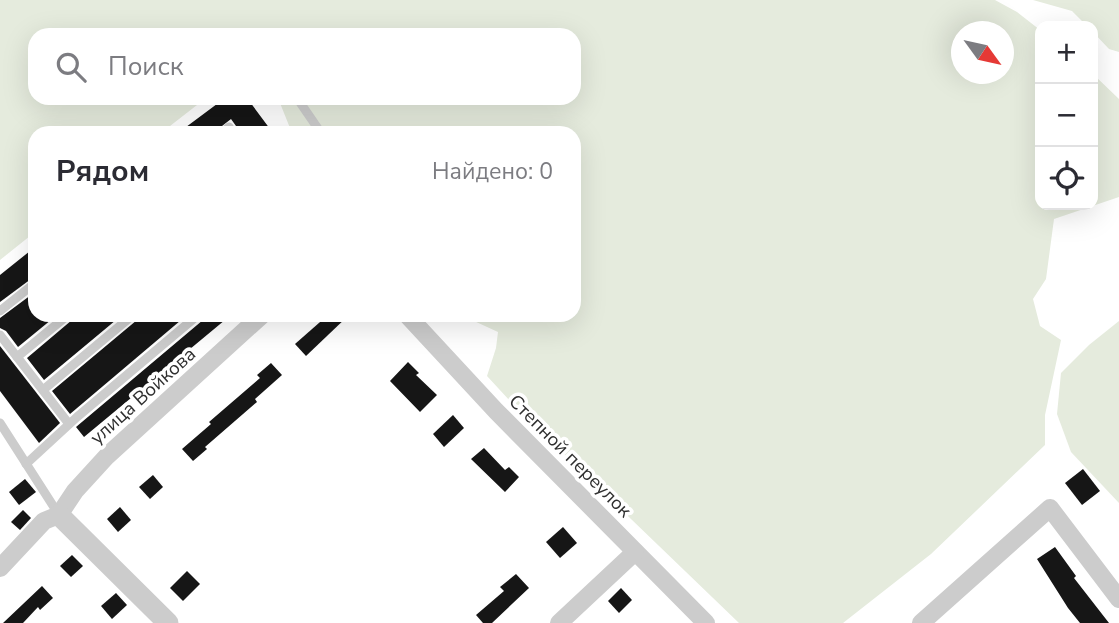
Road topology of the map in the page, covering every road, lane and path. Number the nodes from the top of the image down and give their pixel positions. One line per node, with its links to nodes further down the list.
1 (302, 105): 2 (lane)
2 (316, 126)
3 (28, 289): 4 (lane)
4 (0, 311)
5 (60, 322): 11 (lane)
6 (125, 322): 12 (lane)
7 (190, 322): 14 (lane)
8 (254, 322): 16 (street, улица Войкова)
9 (413, 322): 17 (street, Степной переулок)
10 (0, 335): 11 (lane)
11 (17, 357): 12 (lane)
12 (43, 390): 14 (lane)
13 (0, 423): 15 (lane)
14 (69, 424): 15 (lane)
15 (26, 464): 16 (lane)
16 (59, 514): 18 (street, улица Войкова); 20 (street)
17 (635, 552): 21 (street); 22 (street, Степной переулок)
18 (0, 568)
19 (1119, 598): 23 (street)
20 (168, 623)
21 (559, 623)
22 (706, 623)
23 (921, 623)

